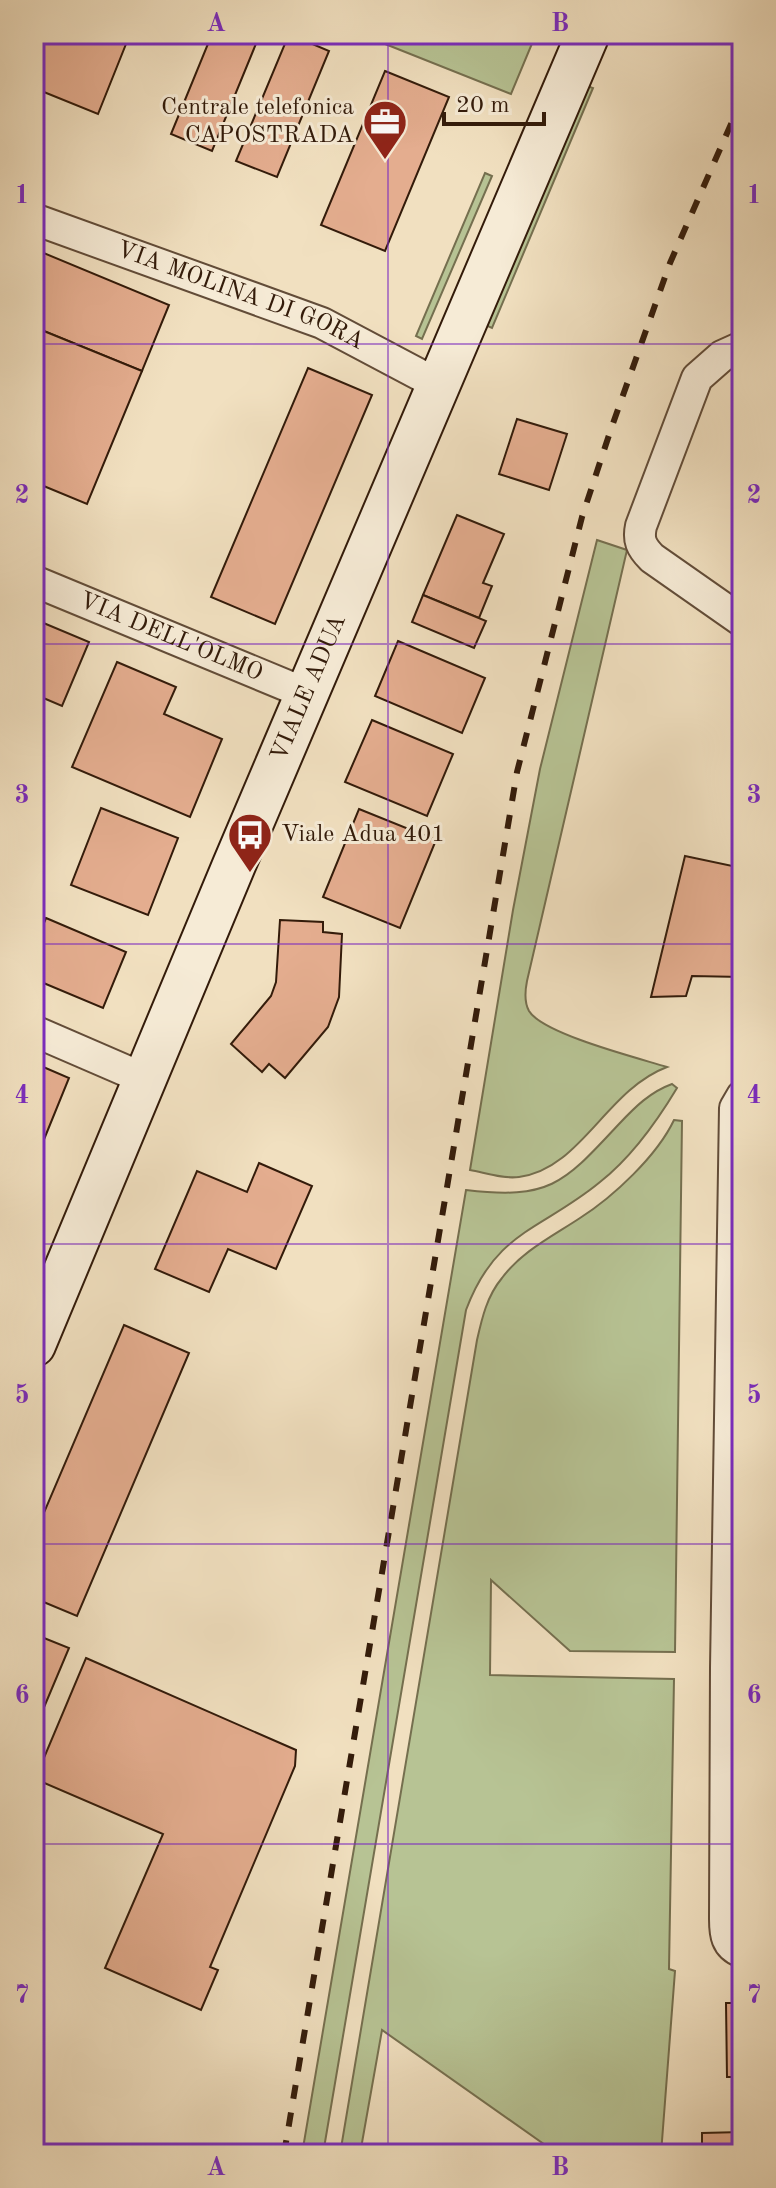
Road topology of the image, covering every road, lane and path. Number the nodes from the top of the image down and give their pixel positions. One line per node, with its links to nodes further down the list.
1 (588, 34): 4 (main road, VIALE ADUA)
2 (34, 219): 4 (street, VIA MOLINA DI GORA)
3 (742, 347): 6 (street)
4 (439, 385): 7 (main road, VIALE ADUA)
5 (34, 581): 7 (street, VIA DELL'OLMO)
6 (742, 621)
7 (307, 694): 9 (main road, VIALE ADUA)
8 (34, 1031): 9 (street)
9 (145, 1079): 11 (main road, VIALE ADUA)
10 (742, 1096): 12 (street)
11 (34, 1345)
12 (742, 1952)

